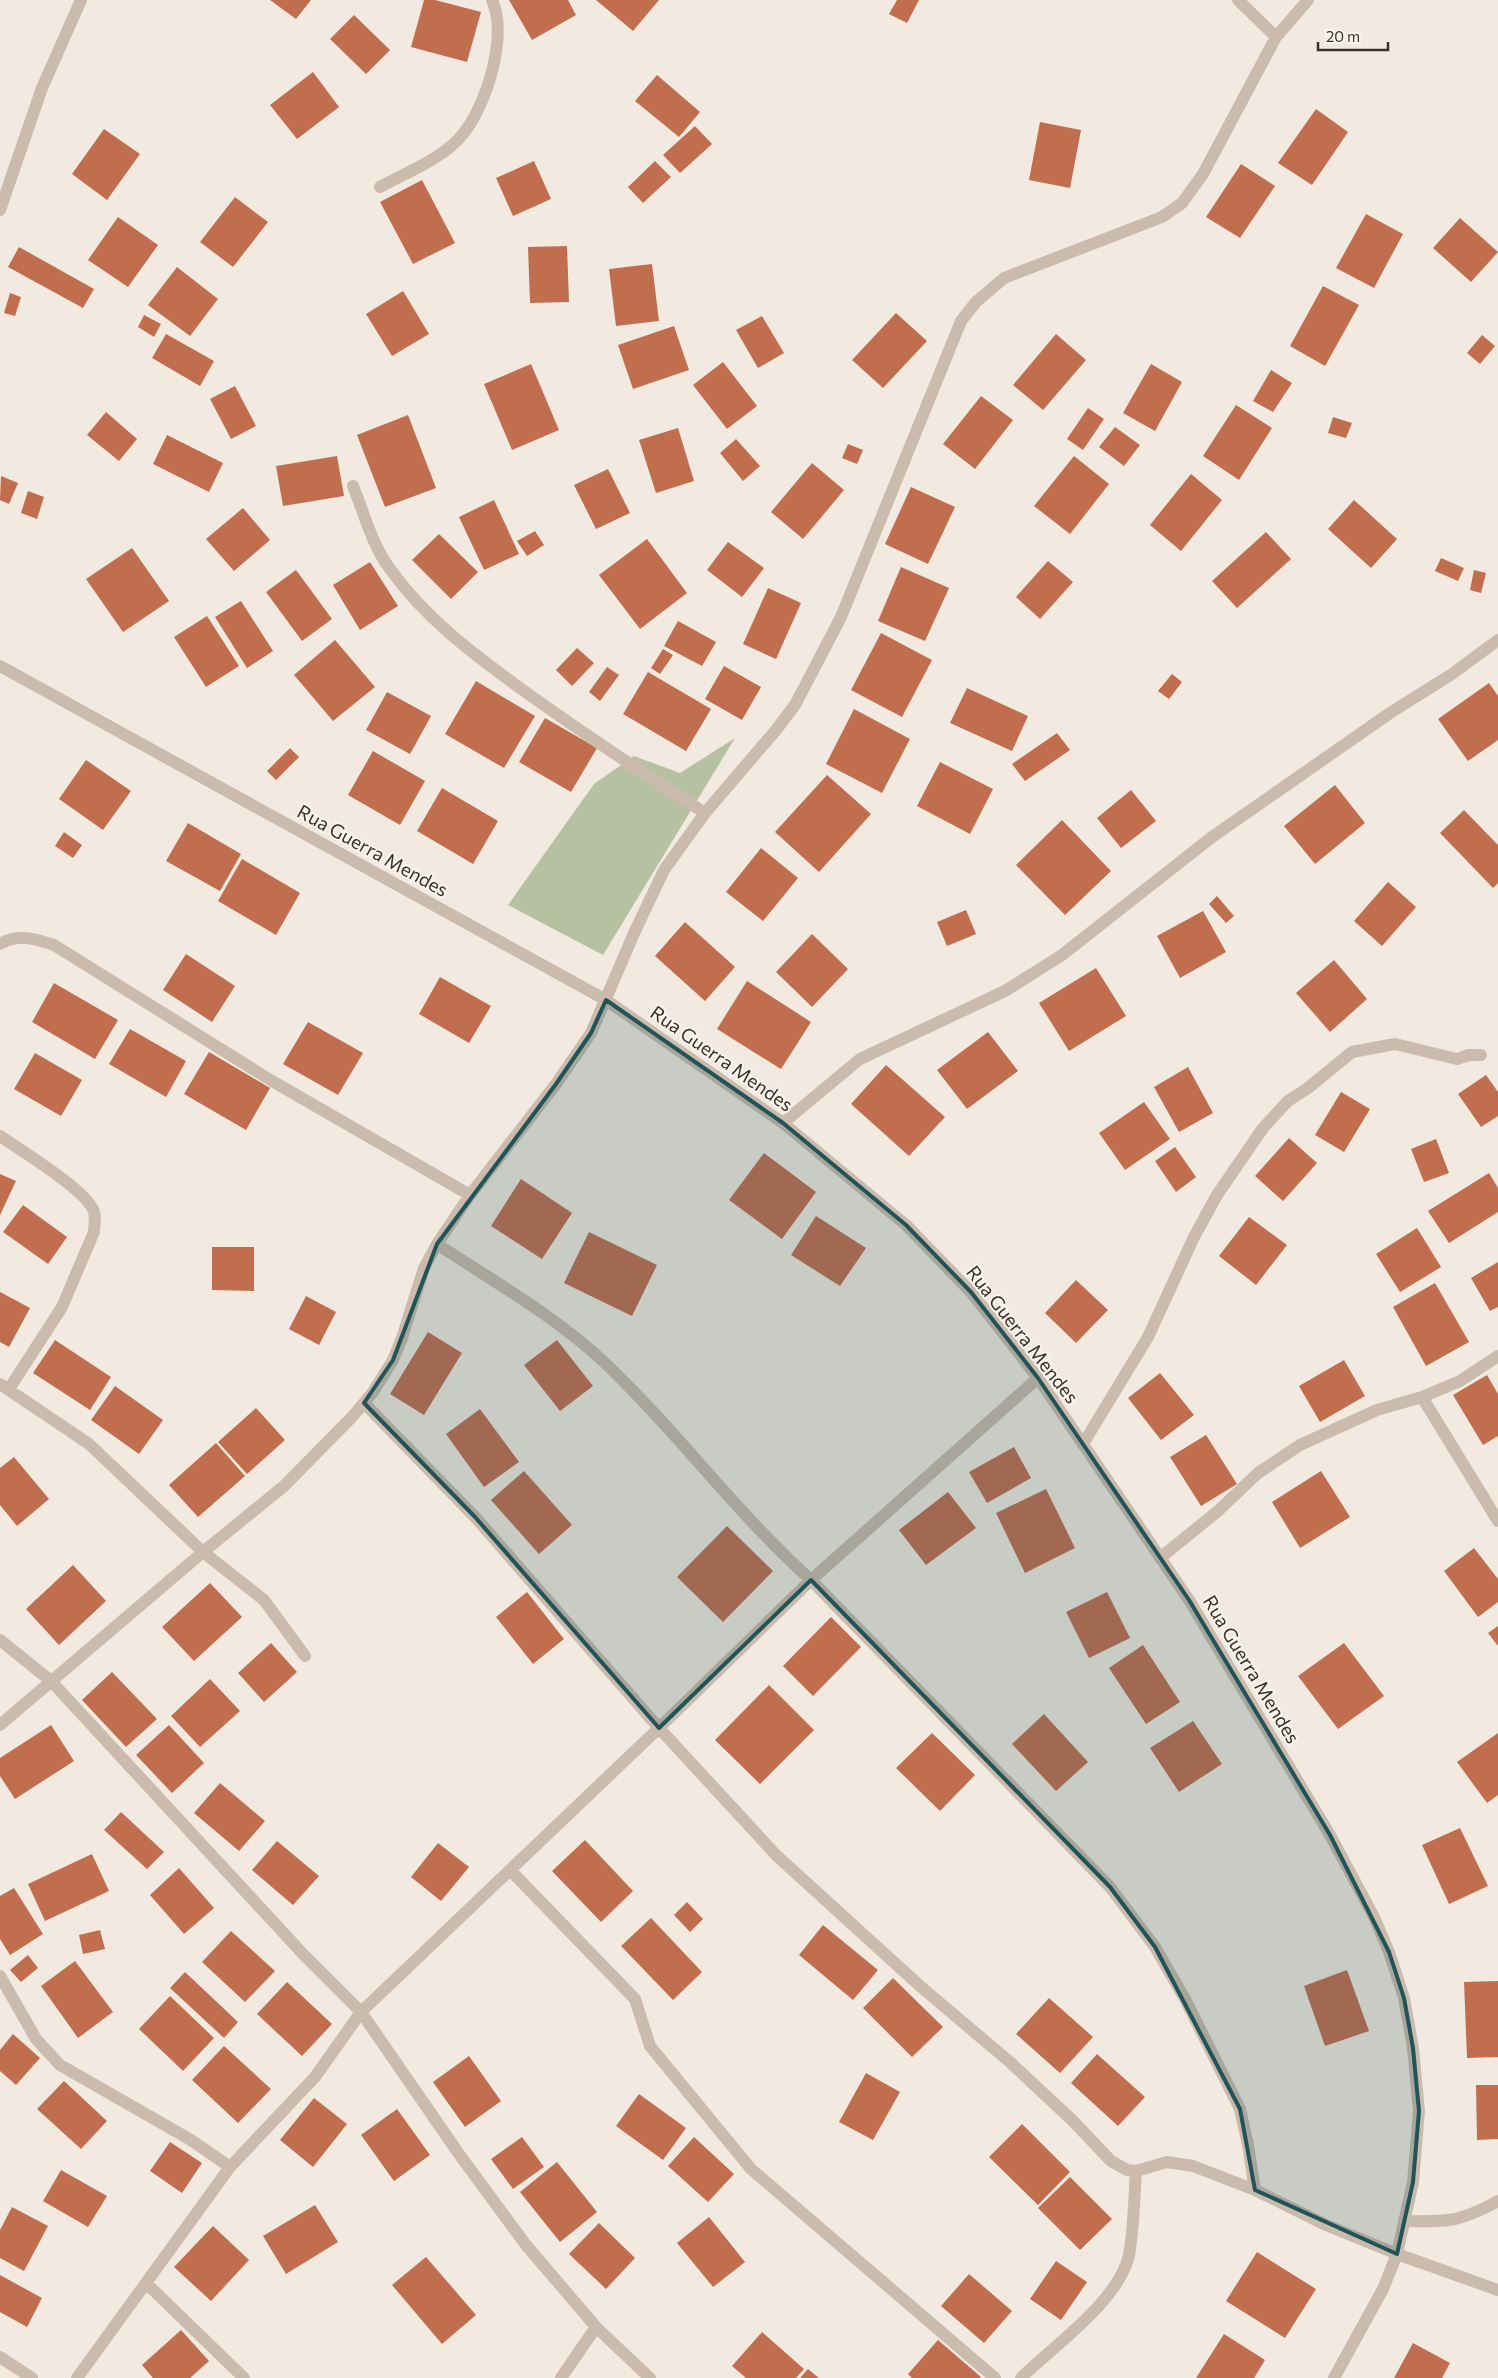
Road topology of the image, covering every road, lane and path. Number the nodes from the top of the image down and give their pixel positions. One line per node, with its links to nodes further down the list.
1 (81, 0): 7 (street)
2 (492, 0): 6 (street)
3 (1238, 0): 5 (street)
4 (1308, 0): 5 (street)
5 (1276, 37): 11 (street)
6 (380, 188)
7 (0, 210)
8 (353, 486): 11 (street)
9 (1498, 638): 15 (street)
10 (0, 666): 13 (street, Rua Guerra Mendes)
11 (705, 813): 13 (street)
12 (0, 944): 17 (street)
13 (606, 1000): 15 (street, Rua Guerra Mendes); 17 (street)
14 (1481, 1055): 24 (street)
15 (783, 1123): 20 (street, Rua Guerra Mendes)
16 (0, 1136): 21 (street)
17 (470, 1195): 18 (street)
18 (437, 1244): 23 (street); 28 (street)
19 (1498, 1356): 22 (street)
20 (1038, 1378): 24 (street, Rua Guerra Mendes); 28 (street)
21 (4, 1387): 26 (street)
22 (1422, 1397): 25 (street); 27 (street)
23 (364, 1403): 26 (street); 33 (street)
24 (1083, 1444): 27 (street, Rua Guerra Mendes)
25 (1498, 1522)
26 (203, 1552): 30 (street); 31 (street)
27 (1160, 1558): 41 (street, Rua Guerra Mendes)
28 (811, 1580): 33 (street); 39 (street)
29 (0, 1640): 31 (street)
30 (304, 1656)
31 (51, 1681): 32 (street); 36 (street)
32 (0, 1725)
33 (659, 1728): 34 (street); 38 (street)
34 (510, 1870): 36 (street); 52 (street)
35 (0, 1976): 37 (street)
36 (361, 2012): 37 (street); 45 (street)
37 (230, 2167): 43 (street)
38 (1136, 2171): 39 (street); 53 (street)
39 (1255, 2190): 42 (street)
40 (1498, 2201): 41 (street)
41 (1406, 2221): 42 (street, Rua Guerra Mendes)
42 (1397, 2254): 44 (street); 54 (street, Rua Guerra Mendes)
43 (146, 2283): 48 (street); 49 (street)
44 (1498, 2290)
45 (596, 2327): 50 (street); 51 (street)
46 (0, 2357): 47 (street)
47 (32, 2378)
48 (77, 2378)
49 (244, 2378)
50 (561, 2378)
51 (650, 2378)
52 (995, 2378)
53 (1021, 2378)
54 (1334, 2378)

